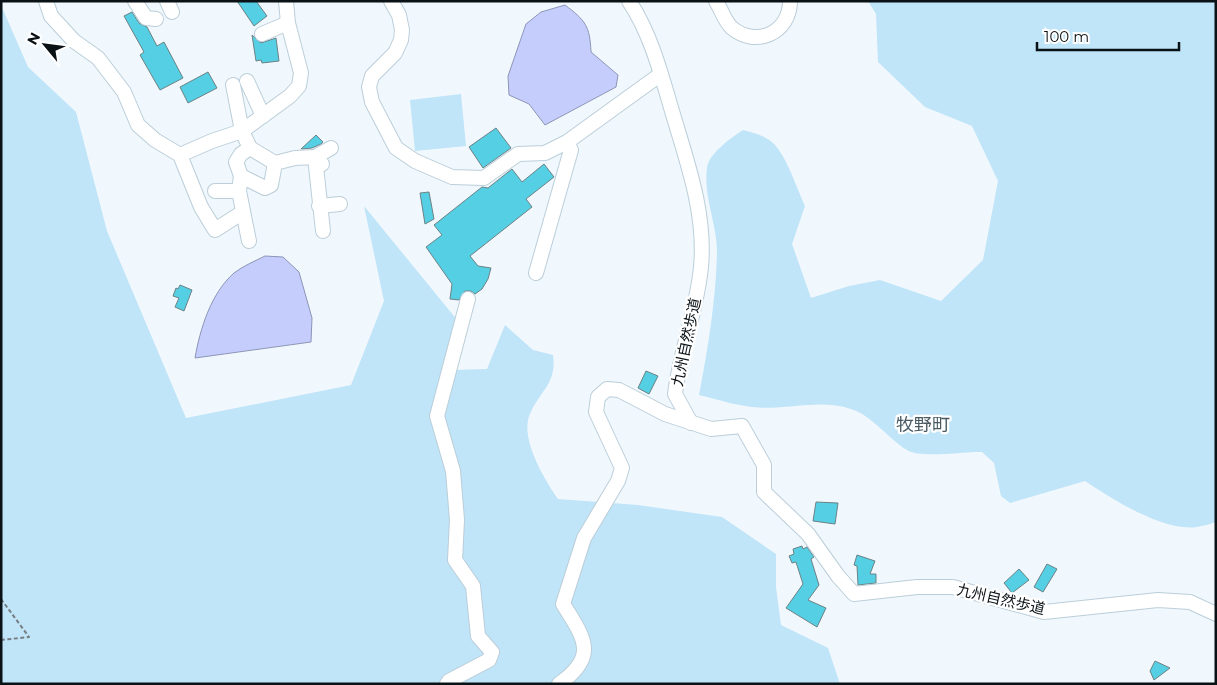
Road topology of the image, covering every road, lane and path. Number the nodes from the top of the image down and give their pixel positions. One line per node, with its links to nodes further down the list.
1 (46, 1): 19 (street)
2 (135, 1): 8 (street)
3 (286, 1): 9 (street)
4 (391, 1): 16 (street)
5 (629, 1): 11 (street, 九州自然歩道)
6 (716, 1): 7 (street)
7 (790, 1)
8 (156, 19)
9 (288, 22): 10 (street); 14 (street)
10 (262, 34)
11 (661, 74): 16 (street); 32 (street, 九州自然歩道)
12 (247, 81): 14 (street)
13 (233, 85): 15 (street)
14 (262, 116): 15 (street)
15 (242, 131): 17 (street); 19 (street)
16 (566, 142): 30 (street)
17 (250, 148): 21 (street); 22 (street)
18 (331, 148): 20 (street)
19 (180, 155): 27 (street)
20 (319, 161): 21 (street); 26 (street)
21 (276, 163): 22 (street)
22 (241, 176): 24 (street)
23 (215, 191): 24 (street)
24 (239, 191): 27 (street)
25 (340, 204): 26 (street)
26 (319, 206): 28 (street)
27 (243, 212): 29 (street)
28 (323, 231)
29 (249, 242)
30 (536, 272)
31 (468, 299): 36 (street)
32 (691, 423): 34 (street, 九州自然歩道); 37 (street)
33 (1, 599): 35 (path)
34 (1216, 614)
35 (1, 640)
36 (448, 684)
37 (559, 684)

